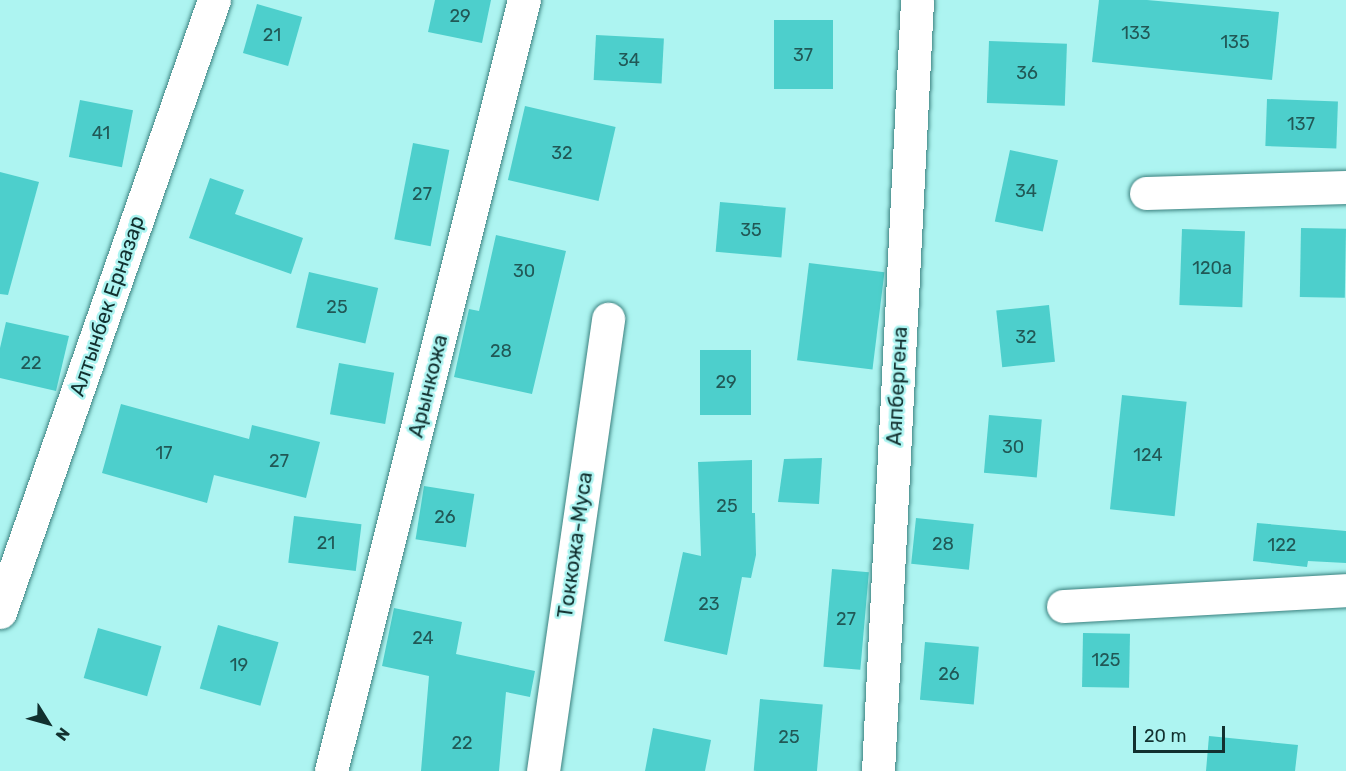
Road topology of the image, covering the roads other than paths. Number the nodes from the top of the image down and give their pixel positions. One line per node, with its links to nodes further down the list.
1 (214, 0): 9 (street, Алтынбек Ерназар)
2 (524, 0): 10 (street, Арынкожа)
3 (917, 0): 12 (street, Аяпбергена)
4 (1346, 187): 5 (street)
5 (1146, 193)
6 (608, 319): 11 (street, Токкожа-Муса)
7 (1346, 590): 8 (street)
8 (1063, 606)
9 (0, 612)
10 (331, 771)
11 (543, 771)
12 (878, 771)

